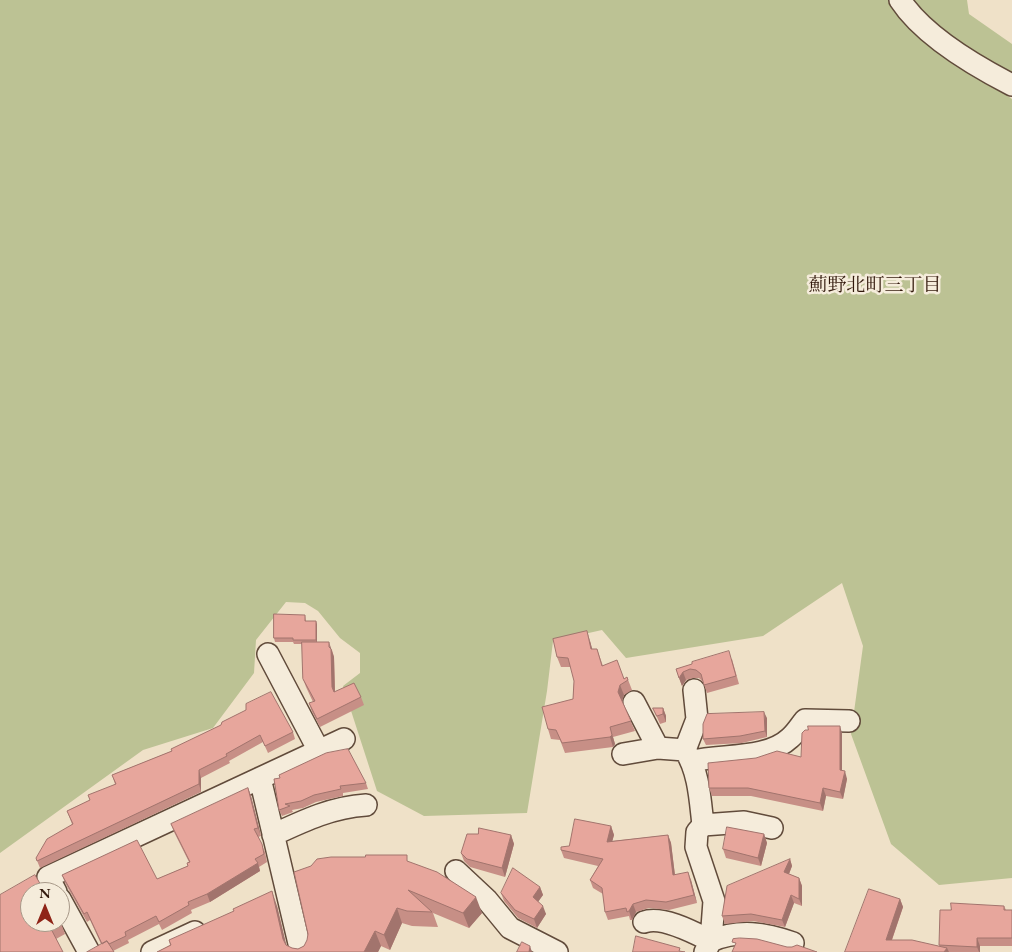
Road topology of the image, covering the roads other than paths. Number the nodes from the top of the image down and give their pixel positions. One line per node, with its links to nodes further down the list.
1 (900, 0): 2 (street)
2 (1012, 85)
3 (268, 654): 9 (street)
4 (694, 690): 11 (street)
5 (634, 702): 8 (street)
6 (849, 721): 11 (street)
7 (344, 739): 9 (street)
8 (658, 748): 10 (street); 11 (street)
9 (318, 751): 12 (street)
10 (623, 754)
11 (689, 756): 14 (street)
12 (260, 778): 16 (street); 18 (street)
13 (366, 805): 16 (street)
14 (703, 825): 15 (street); 23 (street)
15 (772, 828)
16 (273, 835): 26 (street)
17 (456, 871): 27 (street)
18 (51, 882)
19 (70, 917): 24 (street)
20 (644, 922): 23 (street)
21 (214, 923): 25 (street)
22 (793, 943): 23 (street)
23 (708, 946)
24 (89, 952)
25 (152, 952)
26 (301, 952)
27 (557, 952)

